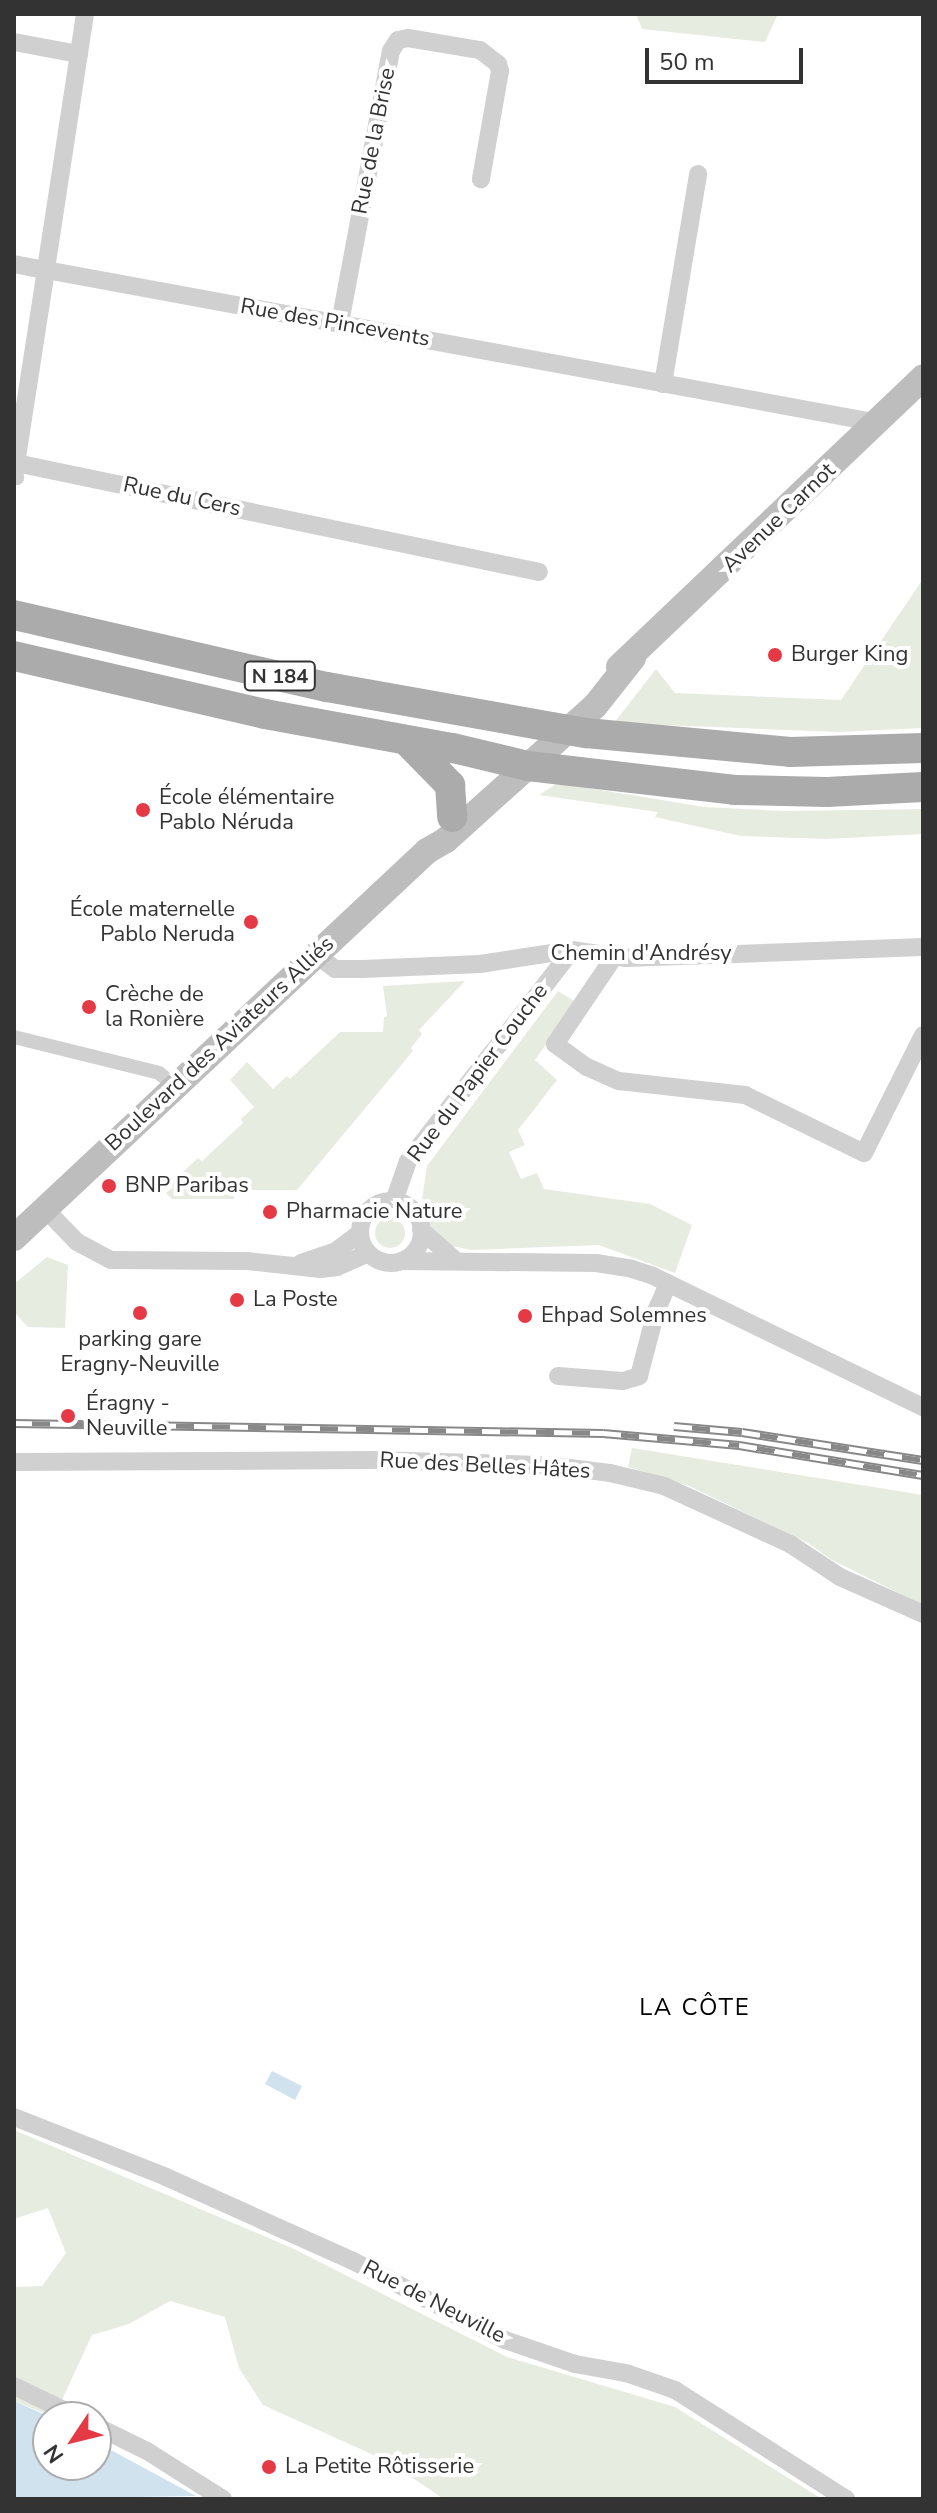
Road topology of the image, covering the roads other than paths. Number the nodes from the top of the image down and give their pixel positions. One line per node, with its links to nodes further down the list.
1 (85, 14): 3 (street)
2 (14, 42): 3 (street)
3 (79, 54): 7 (street)
4 (698, 174): 10 (street)
5 (481, 179): 8 (street, Rue de la Brise)
6 (14, 264): 7 (street, Rue des Pincevents)
7 (46, 270): 8 (street, Rue des Pincevents); 12 (street, Rue du Cers)
8 (340, 323): 10 (street, Rue des Pincevents)
9 (923, 377): 11 (main road, Avenue Carnot)
10 (663, 384): 11 (street, Rue des Pincevents)
11 (879, 423): 17 (main road, Avenue Carnot)
12 (15, 468): 13 (street, Rue du Cers)
13 (539, 572)
14 (14, 615): 17 (main road, N 184)
15 (14, 656): 16 (main road, N 184)
16 (407, 741): 18 (main road, N 184); 21 (main road)
17 (539, 746): 18 (main road, N 184); 18 (main road, N 184); 19 (main road, N 184); 20 (main road, N 184); 21 (main road, Boulevard des Aviateurs Alliés); 22 (main road, Boulevard des Aviateurs Alliés)
18 (453, 748)
19 (923, 748)
20 (923, 787)
21 (452, 817): 22 (main road, Boulevard des Aviateurs Alliés)
22 (427, 851): 25 (main road, Boulevard des Aviateurs Alliés)
23 (923, 947): 26 (street, Chemin d'Andrésy)
24 (572, 950): 25 (street, Chemin d'Andrésy); 26 (street, Chemin d'Andrésy); 30 (street, Rue du Papier Couche)
25 (317, 955): 29 (main road, Boulevard des Aviateurs Alliés)
26 (614, 957): 27 (street)
27 (923, 1035)
28 (14, 1037): 29 (street)
29 (175, 1086): 31 (main road, Boulevard des Aviateurs Alliés)
30 (394, 1201): 32 (street); 33 (street)
31 (45, 1209): 34 (main road, Boulevard des Aviateurs Alliés); 38 (street)
32 (421, 1230): 36 (street); 37 (street)
33 (360, 1233): 35 (street); 38 (street)
34 (14, 1238)
35 (368, 1253): 37 (street); 38 (street)
36 (455, 1260): 37 (street); 39 (street)
37 (402, 1261)
38 (298, 1264)
39 (668, 1284): 40 (street); 41 (street)
40 (558, 1376)
41 (923, 1407)
42 (14, 1462): 43 (street, Rue des Belles Hâtes)
43 (923, 1614)
44 (14, 2117): 49 (street, Rue de Neuville)
45 (14, 2386): 46 (street)
46 (45, 2401)
47 (112, 2434): 48 (street)
48 (223, 2499)
49 (846, 2499)

